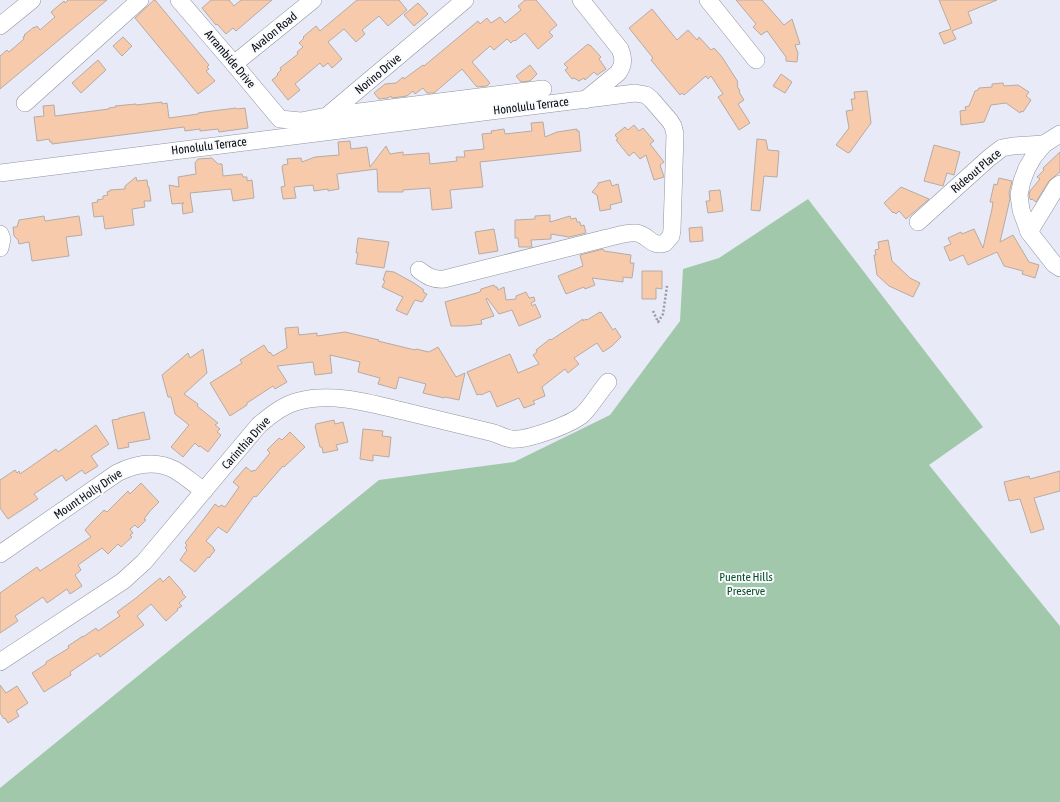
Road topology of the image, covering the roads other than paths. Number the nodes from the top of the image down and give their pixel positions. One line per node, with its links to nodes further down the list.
1 (32, 0): 8 (street)
2 (140, 0): 13 (street)
3 (179, 0): 10 (street, Arrambide Drive)
4 (313, 0): 10 (street, Avalon Road)
5 (465, 0): 14 (street, Norino Drive)
6 (581, 0): 12 (street)
7 (708, 0): 9 (street)
8 (0, 26)
9 (756, 60)
10 (234, 64): 15 (street, Arrambide Drive)
11 (543, 89): 14 (street)
12 (585, 100): 18 (street, Honolulu Terrace); 25 (street, Honolulu Terrace)
13 (25, 103)
14 (327, 116): 15 (street, Norino Drive)
15 (280, 119)
16 (1060, 134): 17 (street)
17 (1044, 144): 20 (street, Rideout Place); 21 (street)
18 (0, 173)
19 (1060, 184): 21 (street)
20 (918, 222)
21 (1029, 232): 24 (street)
22 (0, 234): 23 (street)
23 (0, 248)
24 (1060, 268)
25 (419, 270)
26 (608, 382): 27 (street, Carinthia Drive)
27 (204, 491): 28 (street, Mount Holly Drive); 29 (street, Carinthia Drive)
28 (0, 554)
29 (0, 662)

